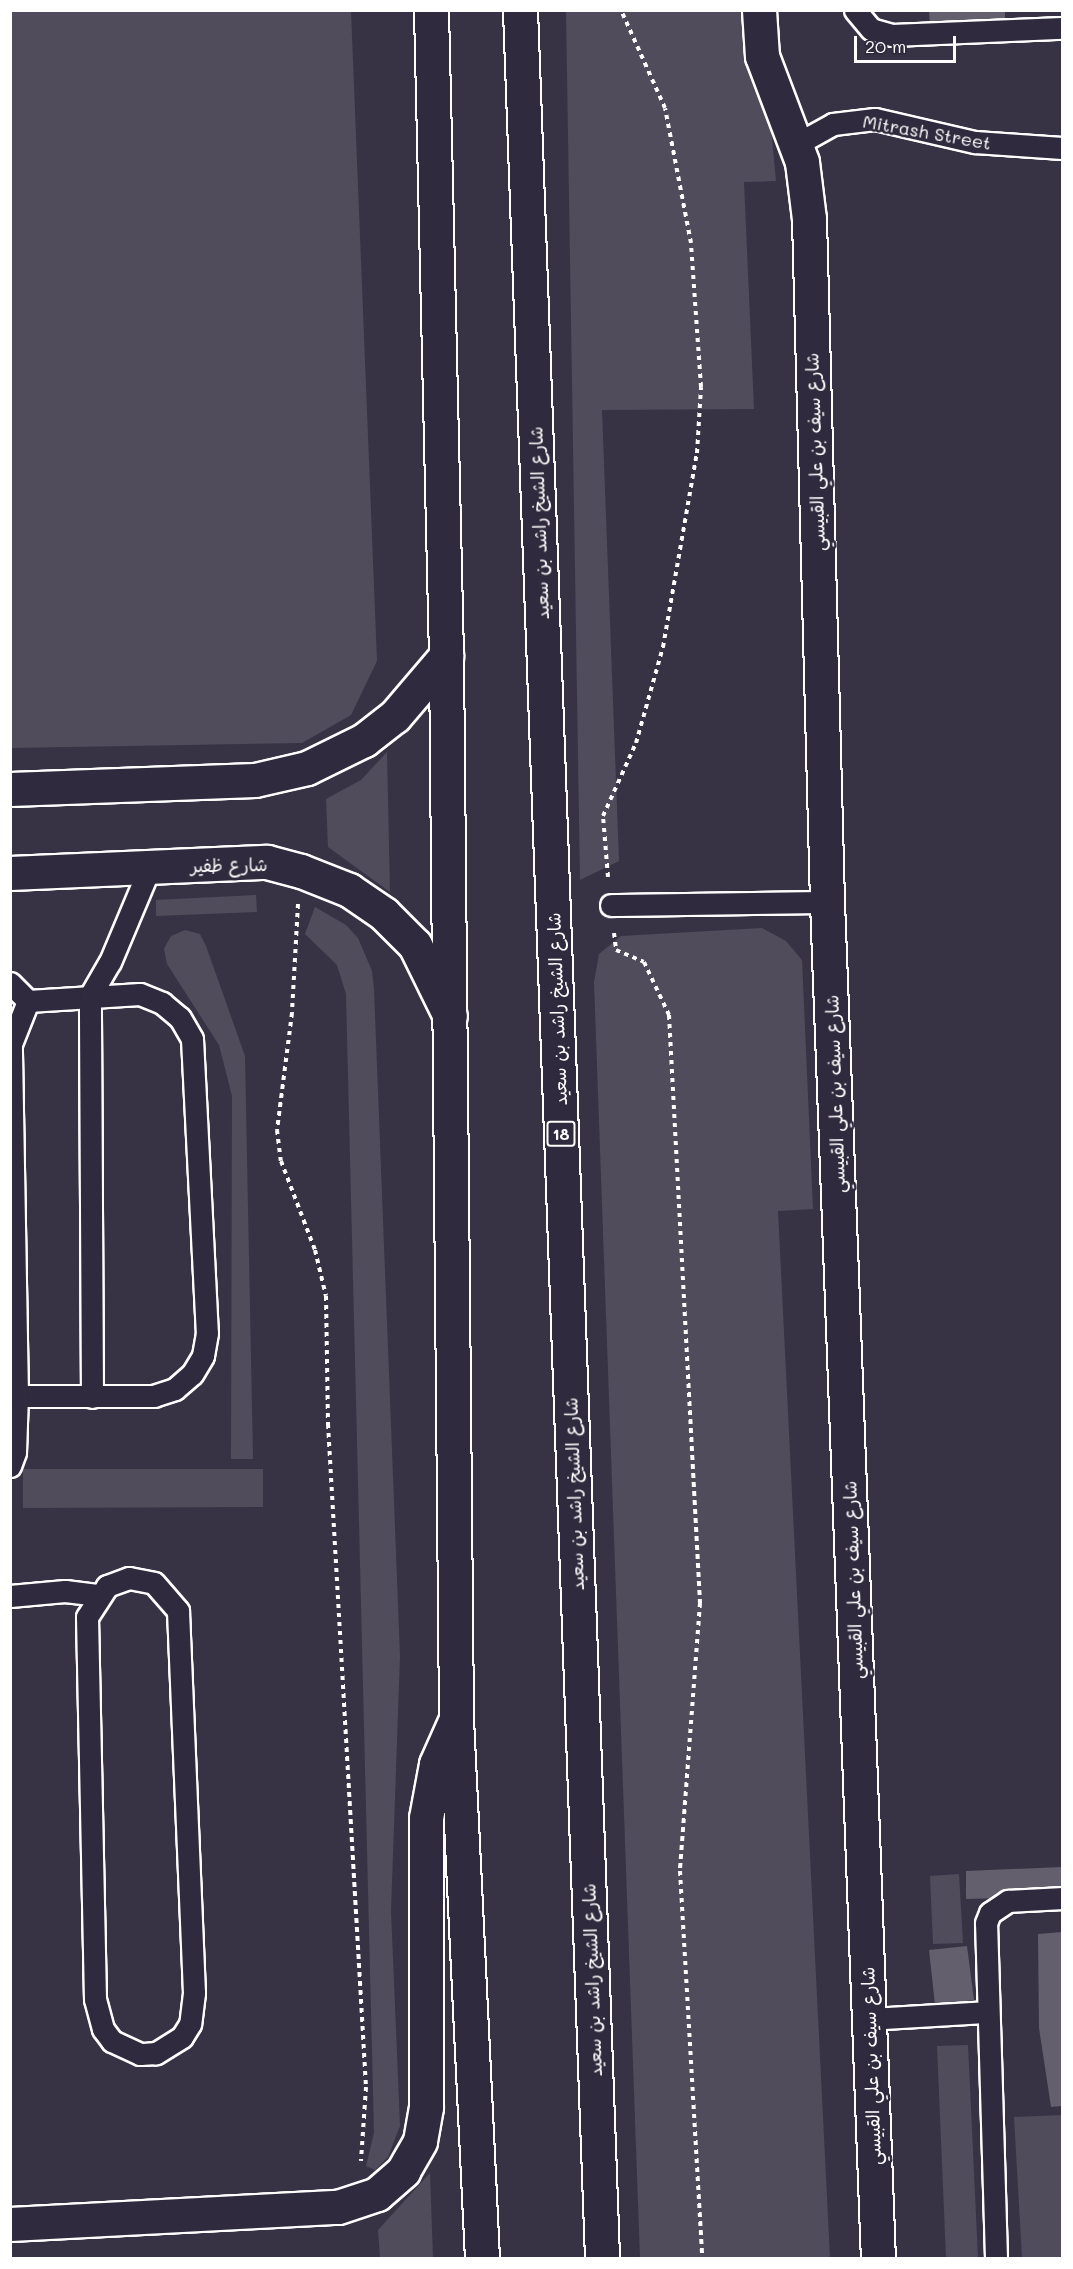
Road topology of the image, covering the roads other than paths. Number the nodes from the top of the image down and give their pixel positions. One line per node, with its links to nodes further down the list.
1 (431, 10): 9 (main road)
2 (520, 10): 31 (main road, شارع الشيخ راشد بن سعيد / 18)
3 (759, 10): 7 (main road, شارع سيف بن علي القبيسي)
4 (855, 10): 5 (lane)
5 (1021, 20): 6 (lane)
6 (1062, 28)
7 (797, 144): 8 (lane, Mitrash Street); 13 (main road, شارع سيف بن علي القبيسي)
8 (1062, 148)
9 (446, 656): 10 (main road); 17 (main road)
10 (10, 789)
11 (150, 867): 12 (main road, شارع ظفير); 16 (lane); 17 (main road, شارع ظفير)
12 (10, 873)
13 (827, 902): 14 (lane); 26 (main road, شارع سيف بن علي القبيسي)
14 (611, 905)
15 (17, 993): 16 (lane); 18 (lane)
16 (90, 996): 19 (lane); 19 (lane)
17 (450, 1017): 23 (main road)
18 (17, 1396): 19 (lane); 20 (lane)
19 (92, 1397)
20 (10, 1466)
21 (98, 1595): 21 (lane); 22 (lane)
22 (10, 1596)
23 (456, 1719): 27 (main road); 30 (main road)
24 (1062, 1898): 25 (lane)
25 (987, 2012): 26 (lane); 33 (lane)
26 (869, 2019): 32 (main road, شارع سيف بن علي القبيسي)
27 (109, 2223): 28 (main road); 29 (main road)
28 (10, 2224)
29 (10, 2241)
30 (482, 2259)
31 (602, 2259)
32 (878, 2259)
33 (996, 2259)

